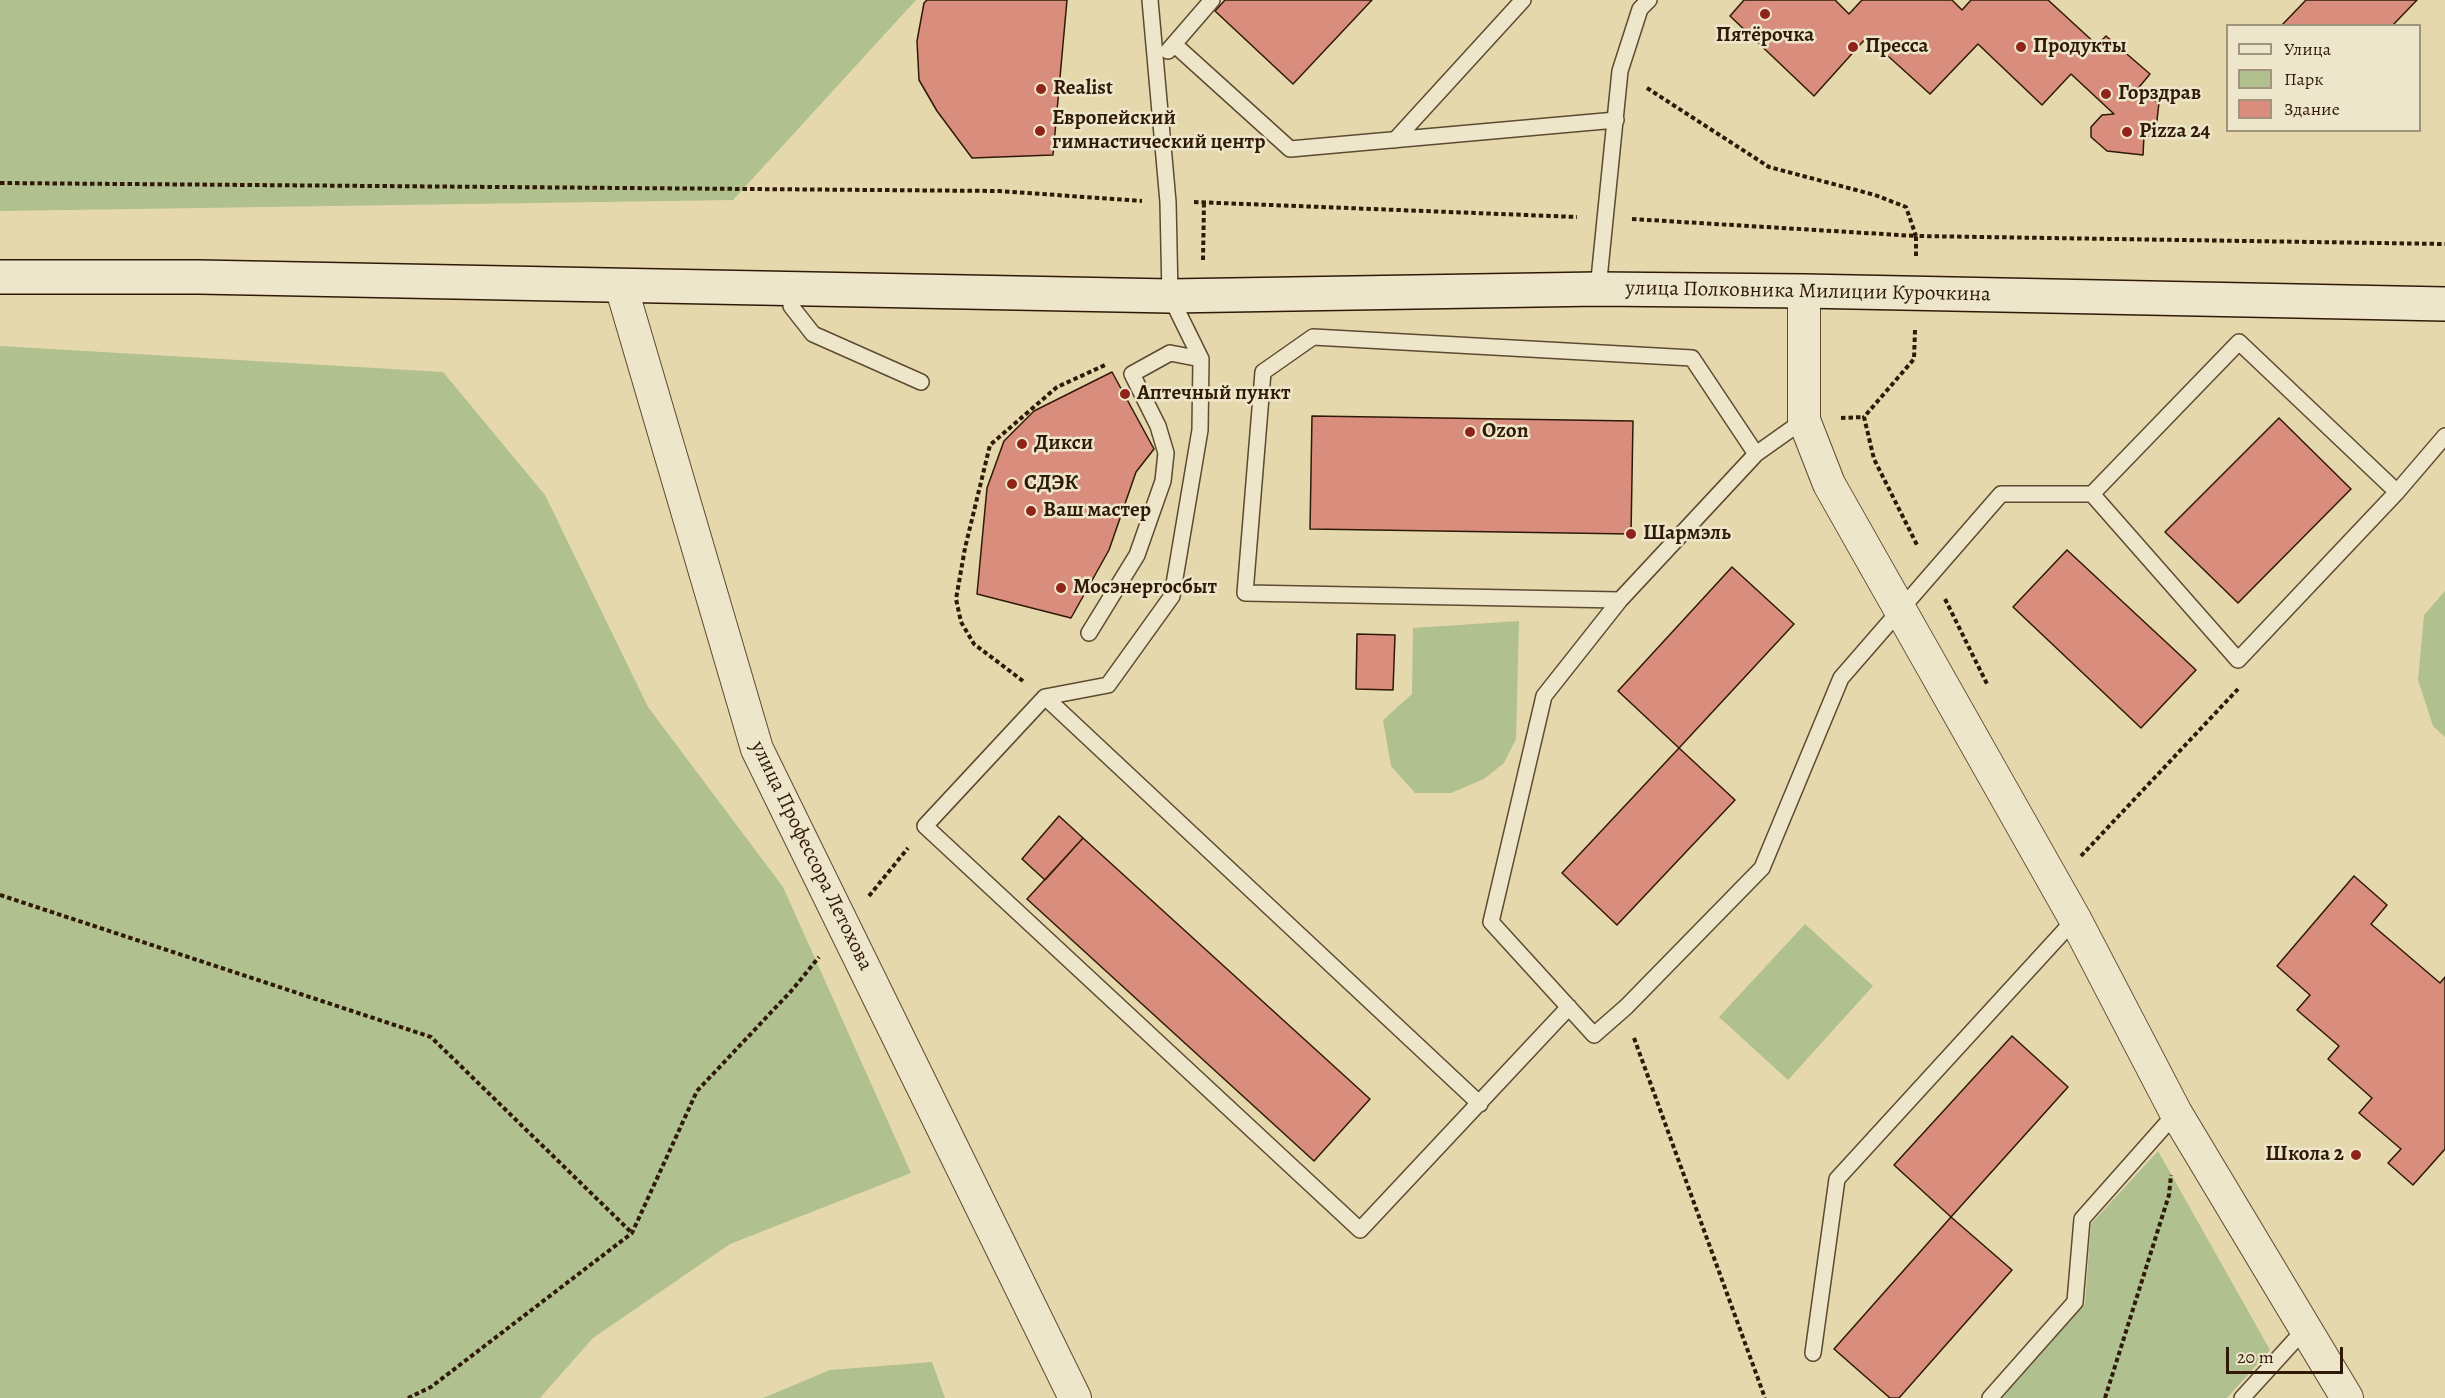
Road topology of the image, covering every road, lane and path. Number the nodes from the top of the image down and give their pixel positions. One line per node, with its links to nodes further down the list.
1 (1150, 0): 6 (lane)
2 (1212, 0): 5 (lane)
3 (1523, 0): 9 (lane)
4 (1639, 3): 7 (lane)
5 (1175, 45): 6 (lane); 9 (lane)
6 (1156, 60): 11 (lane)
7 (1620, 71): 8 (lane); 14 (path)
8 (1616, 120): 9 (lane); 13 (lane)
9 (1395, 140)
10 (0, 183): 11 (path)
11 (1168, 202): 12 (path); 23 (lane)
12 (1203, 202): 13 (path); 22 (path)
13 (1606, 218): 14 (path); 19 (lane)
14 (1916, 236): 15 (path); 21 (path)
15 (2445, 244)
16 (0, 277): 17 (street, улица Полковника Милиции Курочкина)
17 (621, 286): 18 (street, улица Полковника Милиции Курочкина); 55 (street, улица Профессора Летохова)
18 (793, 290): 23 (street, улица Полковника Милиции Курочкина); 27 (lane)
19 (1598, 290): 20 (street, улица Полковника Милиции Курочкина); 22 (street, улица Полковника Милиции Курочкина)
20 (1804, 291): 21 (street, улица Полковника Милиции Курочкина); 28 (street)
21 (1915, 293): 24 (street, улица Полковника Милиции Курочкина); 33 (path)
22 (1202, 294): 23 (street, улица Полковника Милиции Курочкина)
23 (1170, 296): 25 (lane)
24 (2445, 304)
25 (1201, 359): 36 (lane); 39 (lane)
26 (1110, 363): 39 (path)
27 (921, 382)
28 (1804, 420): 30 (lane); 35 (street)
29 (2445, 436): 31 (lane)
30 (1756, 454): 34 (lane); 34 (lane)
31 (2397, 492): 32 (lane); 32 (lane)
32 (2092, 494): 33 (lane)
33 (1932, 573): 35 (lane); 38 (path)
34 (1620, 600): 46 (lane)
35 (1900, 610): 44 (street); 47 (lane)
36 (1089, 633)
37 (2245, 681): 41 (path)
38 (1991, 691)
39 (1045, 697): 40 (lane); 48 (lane)
40 (925, 826): 43 (path); 48 (lane)
41 (2077, 862)
42 (0, 895): 51 (path)
43 (862, 904)
44 (2074, 919): 49 (street); 53 (lane)
45 (820, 956): 51 (path)
46 (1569, 1007): 47 (lane); 48 (lane)
47 (1626, 1007): 56 (path)
48 (1480, 1104)
49 (2176, 1113): 52 (street); 57 (lane)
50 (2171, 1173): 58 (path)
51 (632, 1233): 54 (path)
52 (2306, 1329): 59 (lane); 60 (street)
53 (1814, 1353)
54 (408, 1398)
55 (1075, 1398)
56 (1765, 1398)
57 (1990, 1398)
58 (2105, 1398)
59 (2242, 1398)
60 (2347, 1398)

